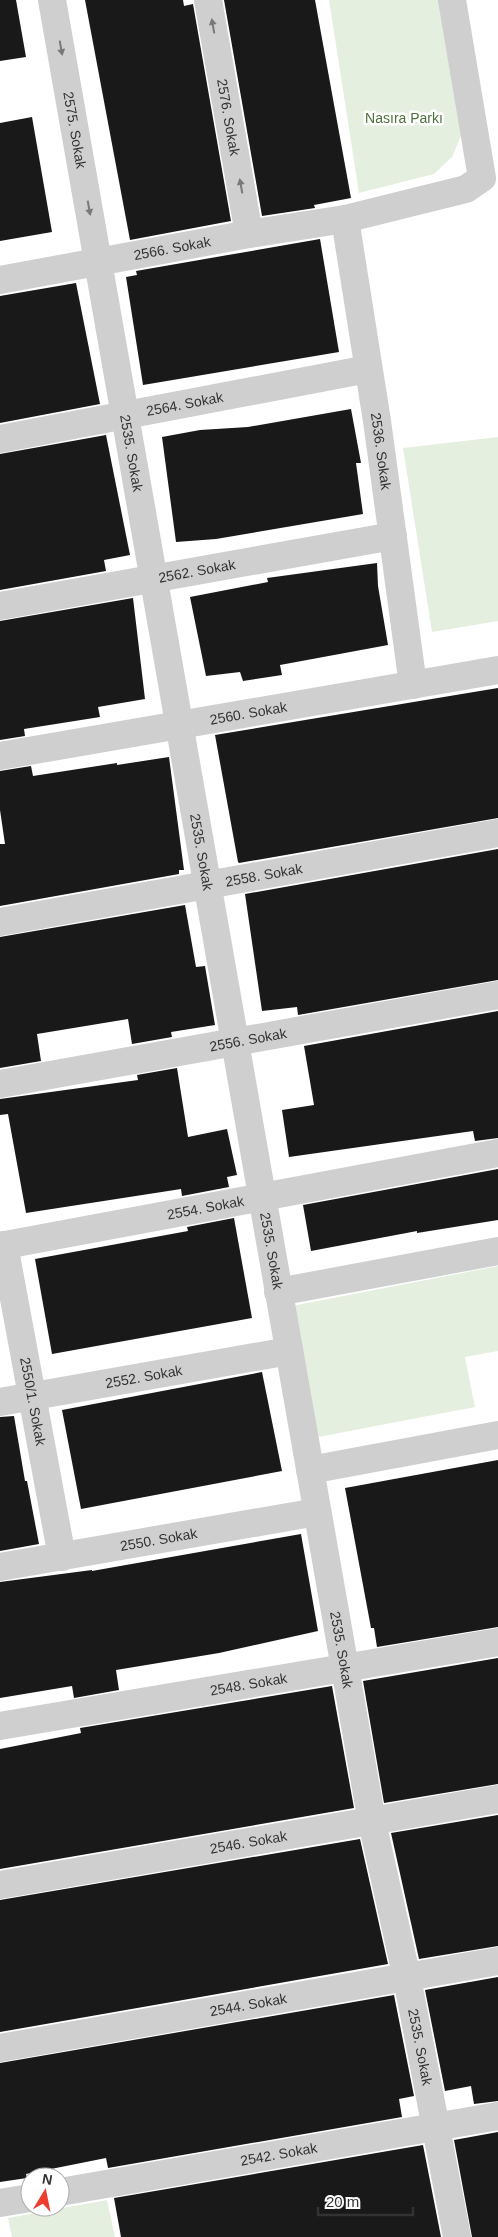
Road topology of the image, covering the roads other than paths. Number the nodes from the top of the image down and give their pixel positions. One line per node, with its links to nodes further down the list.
1 (52, 0): 6 (street, 2575. Sokak, one-way to 6)
2 (208, 0): 5 (street, 2576. Sokak, one-way to 2)
3 (452, 0): 4 (street, 2566. Sokak)
4 (345, 219): 5 (street, 2566. Sokak); 8 (street, 2536. Sokak)
5 (249, 234): 6 (street, 2566. Sokak)
6 (99, 262): 7 (street, 2566. Sokak); 9 (street, 2535. Sokak)
7 (0, 280)
8 (368, 369): 9 (street, 2564. Sokak); 11 (street, 2536. Sokak)
9 (126, 414): 10 (street, 2564. Sokak); 12 (street, 2535. Sokak)
10 (0, 439)
11 (393, 536): 12 (street, 2562. Sokak); 15 (street, 2536. Sokak)
12 (153, 579): 13 (street, 2562. Sokak); 16 (street, 2535. Sokak)
13 (0, 606)
14 (498, 670): 15 (street, 2560. Sokak)
15 (413, 685): 16 (street, 2560. Sokak)
16 (179, 725): 17 (street, 2560. Sokak); 19 (street, 2535. Sokak)
17 (0, 756)
18 (498, 833): 19 (street, 2558. Sokak)
19 (207, 885): 20 (street, 2558. Sokak); 22 (street, 2535. Sokak)
20 (0, 922)
21 (498, 995): 22 (street, 2556. Sokak)
22 (235, 1042): 23 (street, 2556. Sokak); 25 (street, 2535. Sokak)
23 (0, 1084)
24 (498, 1153): 25 (street, 2554. Sokak)
25 (262, 1197): 26 (street, 2554. Sokak); 28 (street, 2535. Sokak)
26 (2, 1246): 30 (street, 2550/1. Sokak)
27 (498, 1251): 28 (street)
28 (278, 1292): 29 (street, 2535. Sokak)
29 (289, 1351): 30 (street, 2552. Sokak); 33 (street, 2535. Sokak)
30 (32, 1396): 31 (street, 2552. Sokak); 35 (street, 2550/1. Sokak)
31 (0, 1402)
32 (498, 1435): 33 (street)
33 (310, 1470): 34 (street, 2535. Sokak)
34 (317, 1512): 35 (street, 2550. Sokak); 38 (street, 2535. Sokak)
35 (62, 1557): 36 (street, 2550. Sokak)
36 (0, 1567)
37 (498, 1642): 38 (street, 2548. Sokak)
38 (345, 1669): 39 (street, 2548. Sokak); 41 (street, 2535. Sokak)
39 (0, 1726)
40 (498, 1799): 41 (street, 2546. Sokak)
41 (372, 1822): 42 (street, 2546. Sokak); 44 (street, 2535. Sokak)
42 (0, 1885)
43 (498, 1961): 44 (street, 2544. Sokak)
44 (407, 1978): 45 (street, 2544. Sokak); 47 (street, 2535. Sokak)
45 (0, 2048)
46 (498, 2116): 47 (street, 2542. Sokak)
47 (435, 2126): 48 (street, 2542. Sokak); 51 (street, 2535. Sokak)
48 (70, 2190)
49 (20, 2200): 50 (street)
50 (0, 2203)
51 (457, 2237)

